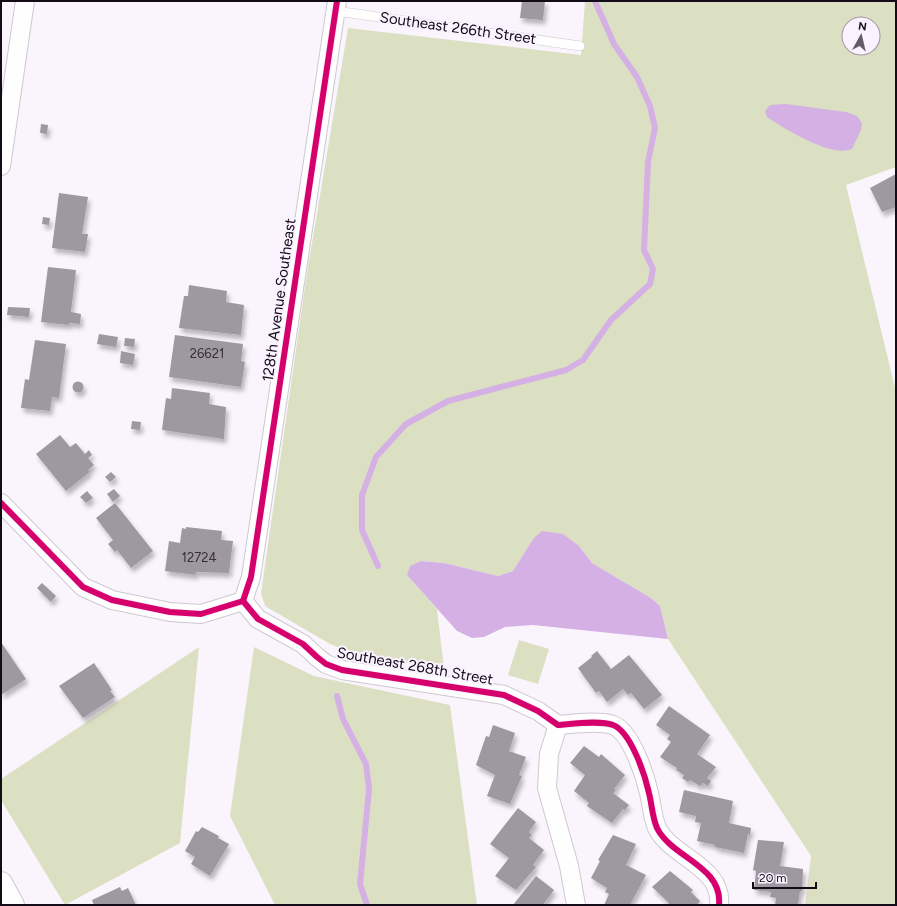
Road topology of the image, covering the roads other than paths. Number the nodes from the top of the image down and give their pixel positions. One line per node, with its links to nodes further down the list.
1 (25, 1): 4 (street)
2 (336, 6): 3 (lane, Southeast 266th Street); 6 (street, 128th Avenue Southeast)
3 (580, 46)
4 (1, 166)
5 (1, 503): 6 (street)
6 (243, 601): 7 (street, Southeast 268th Street)
7 (558, 725): 10 (street); 11 (street)
8 (1, 883): 9 (main road)
9 (13, 905)
10 (576, 905)
11 (719, 905)

